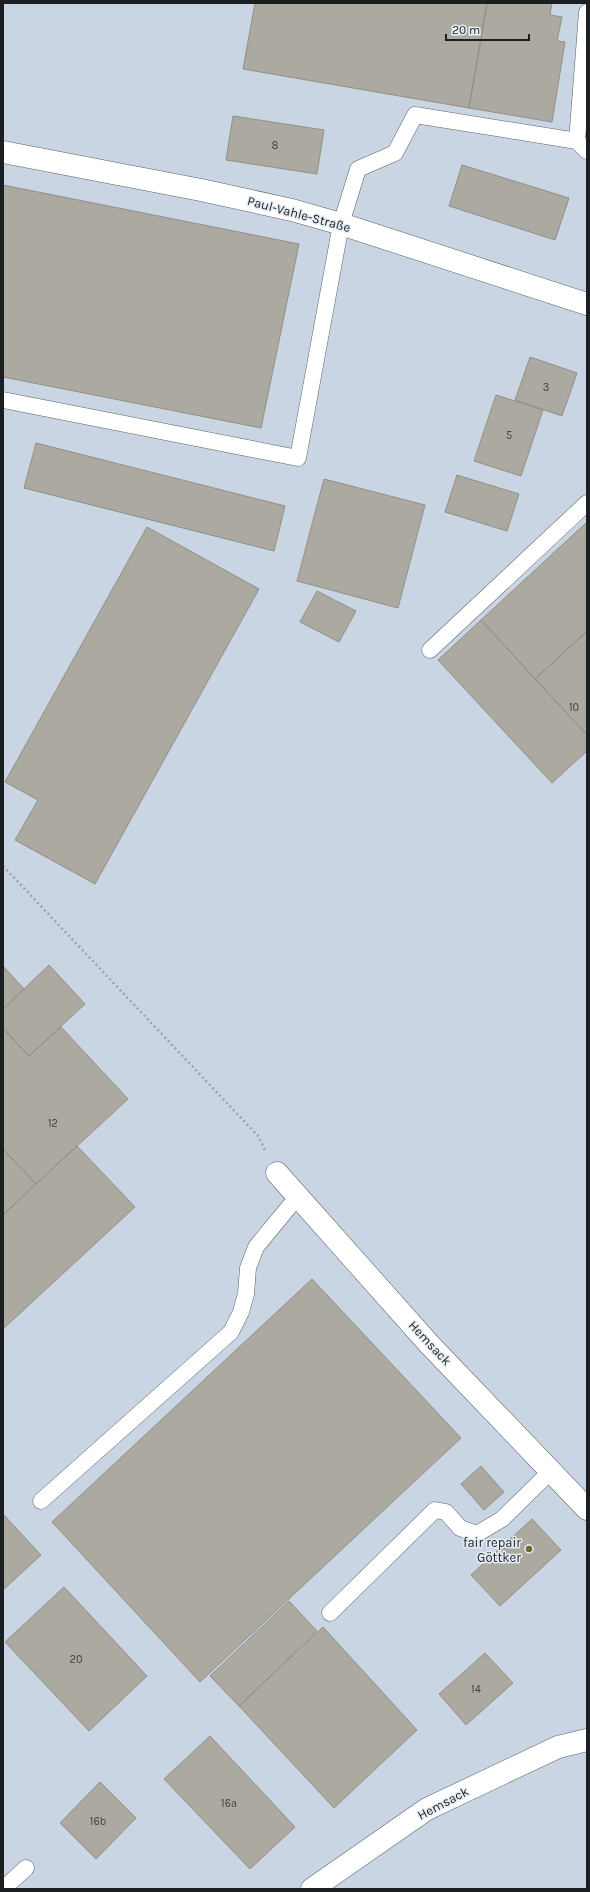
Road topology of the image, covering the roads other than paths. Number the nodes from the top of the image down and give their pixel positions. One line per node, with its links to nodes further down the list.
1 (587, 12): 2 (lane)
2 (582, 146): 4 (lane)
3 (3, 152): 4 (street, Paul-Vahle-Straße)
4 (341, 224): 5 (street, Paul-Vahle-Straße); 6 (lane)
5 (587, 304)
6 (3, 400)
7 (587, 503): 8 (lane)
8 (430, 650)
9 (277, 1173): 10 (street, Hemsack)
10 (298, 1196): 11 (street, Hemsack); 12 (lane)
11 (550, 1471): 13 (street, Hemsack); 14 (lane)
12 (41, 1501)
13 (587, 1509)
14 (330, 1613)
15 (587, 1740): 18 (street, Hemsack)
16 (26, 1868): 17 (lane)
17 (3, 1888)
18 (312, 1889)

